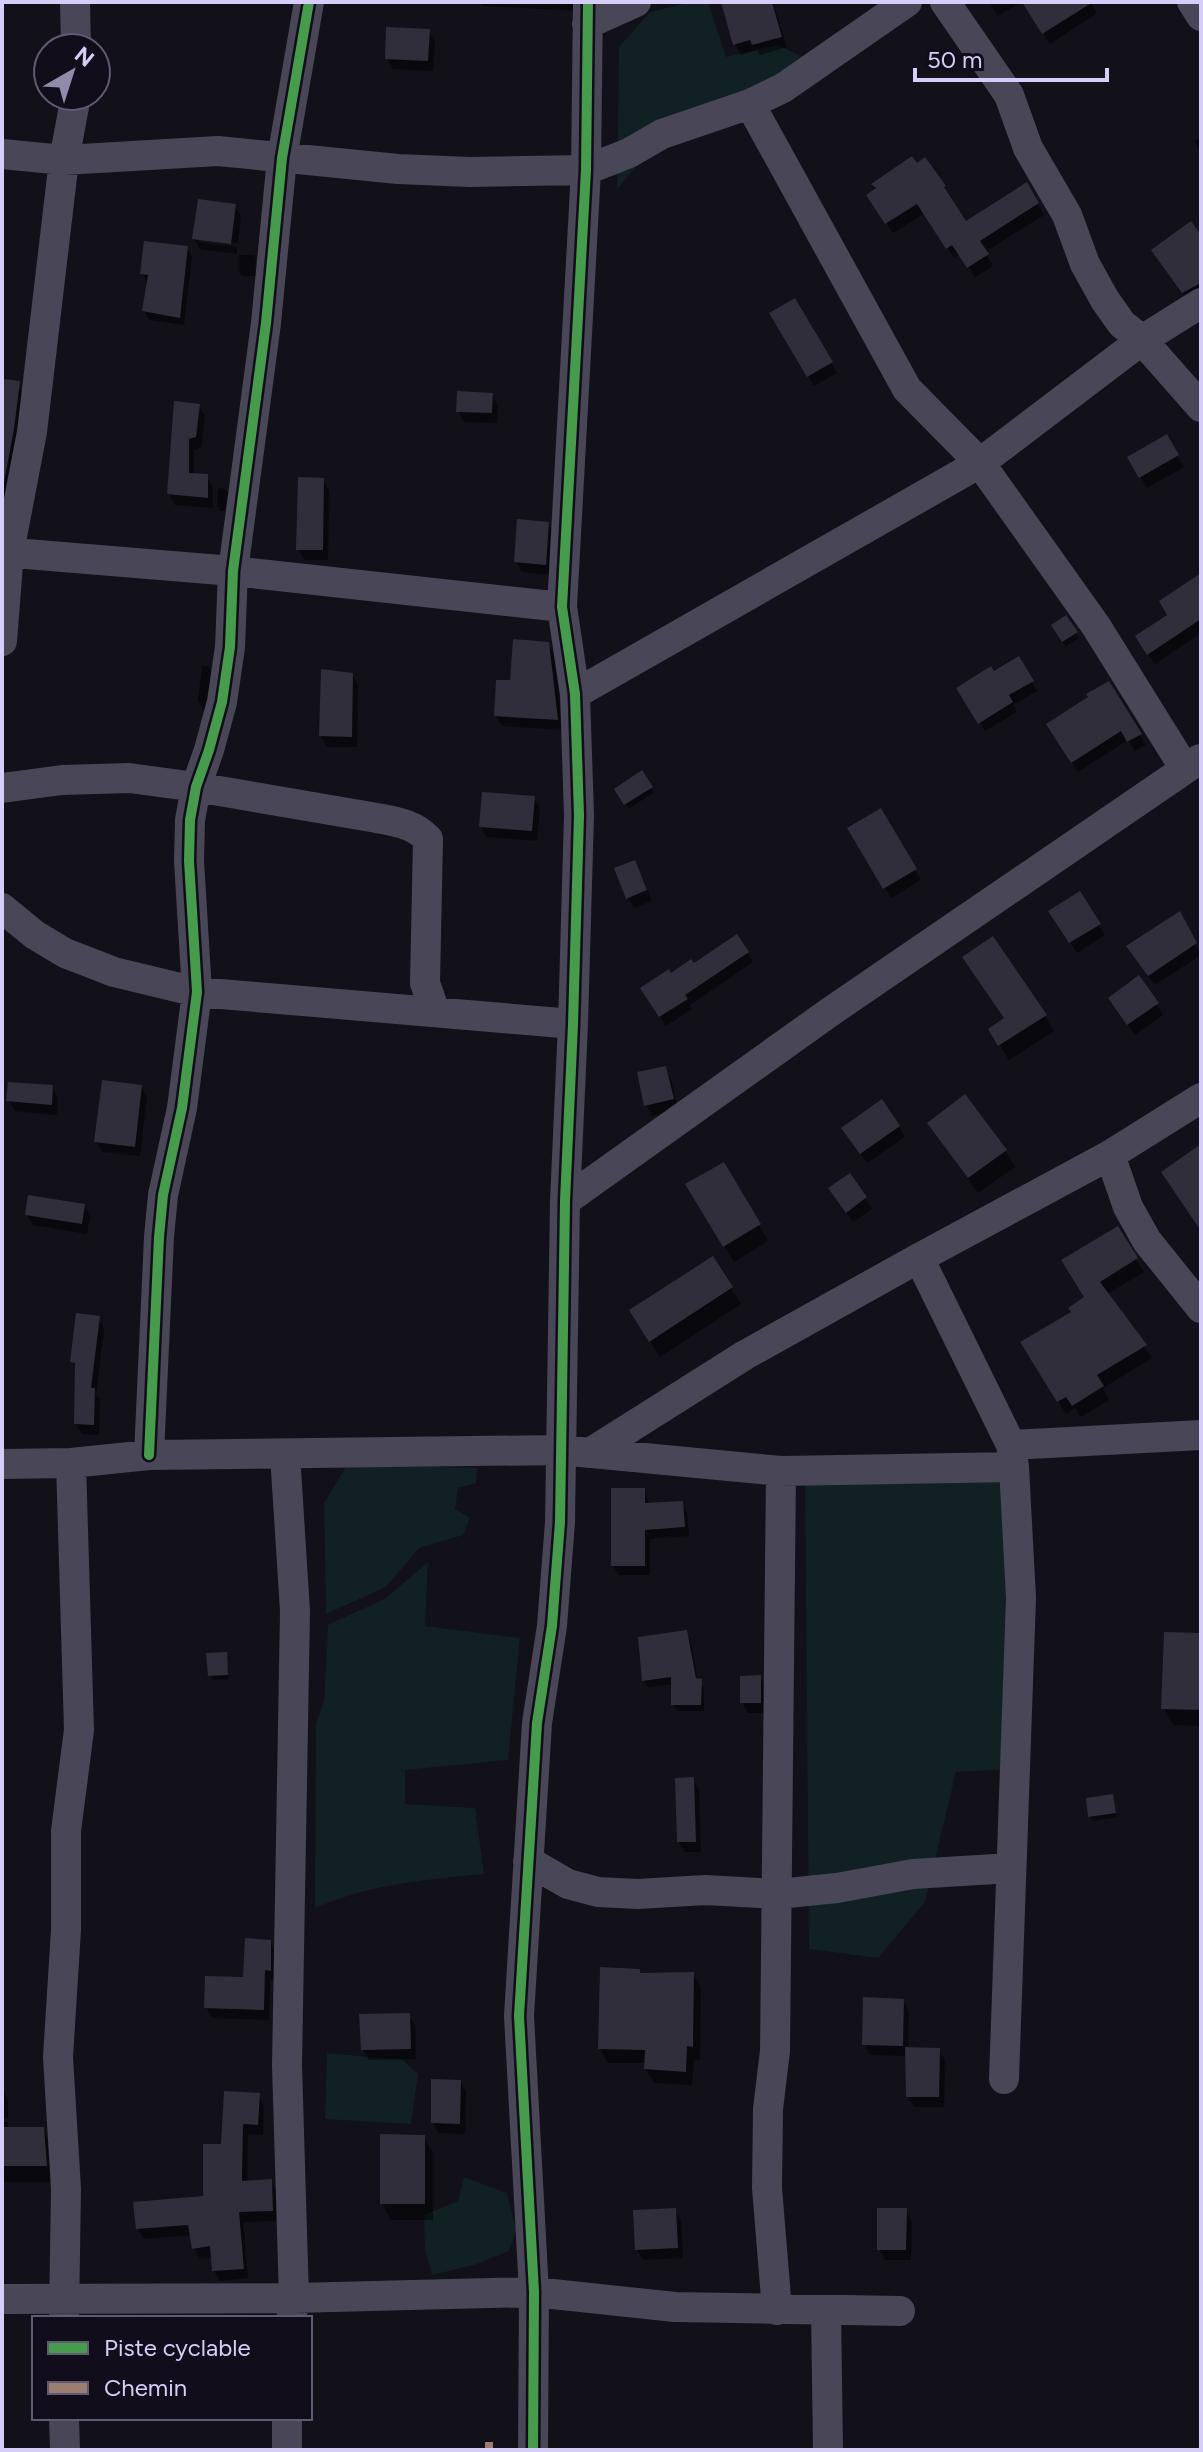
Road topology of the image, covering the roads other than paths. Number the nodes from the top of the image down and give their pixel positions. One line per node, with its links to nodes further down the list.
1 (75, 2): 9 (street)
2 (309, 2): 13 (street)
3 (636, 2): 7 (street)
4 (907, 2): 10 (street)
5 (945, 2): 17 (street)
6 (1192, 2): 8 (street)
7 (588, 13): 15 (street)
8 (1201, 16)
9 (76, 32)
10 (750, 104): 15 (street); 19 (street)
11 (73, 112): 14 (street)
12 (2, 154): 14 (street)
13 (282, 158): 14 (street); 15 (street); 21 (street)
14 (64, 160): 20 (street)
15 (586, 170): 22 (street)
16 (1201, 303): 17 (street)
17 (1142, 340): 18 (street); 19 (street)
18 (1201, 407)
19 (980, 463): 24 (street); 25 (street)
20 (6, 552): 21 (street); 23 (street)
21 (233, 571): 22 (street); 26 (street)
22 (562, 607): 24 (street)
23 (2, 641)
24 (575, 694): 31 (street)
25 (1193, 763): 34 (street)
26 (196, 787): 27 (street); 29 (street); 30 (street)
27 (2, 788)
28 (2, 908): 29 (street)
29 (197, 992): 30 (street); 41 (street)
30 (435, 1012): 31 (street)
31 (573, 1024): 34 (street)
32 (1201, 1098): 33 (street)
33 (1110, 1155): 35 (street); 36 (street)
34 (565, 1201): 38 (street)
35 (919, 1258): 39 (street); 42 (street)
36 (1201, 1308)
37 (1201, 1435): 42 (street)
38 (560, 1450): 39 (street); 40 (street); 46 (street)
39 (590, 1453): 45 (street)
40 (285, 1454): 41 (street); 53 (street)
41 (149, 1455): 43 (street)
42 (1012, 1456): 45 (street); 47 (street)
43 (71, 1463): 44 (street); 52 (street)
44 (2, 1464)
45 (781, 1471): 48 (street)
46 (528, 1861): 48 (street); 50 (street)
47 (1011, 1868): 48 (street); 49 (street)
48 (778, 1894): 54 (street)
49 (1004, 2079)
50 (534, 2292): 53 (street); 54 (street); 61 (street)
51 (2, 2299): 52 (street)
52 (64, 2308): 53 (street)
53 (293, 2308)
54 (777, 2310): 55 (street)
55 (826, 2310): 56 (street); 62 (street)
56 (900, 2311)
57 (64, 2420): 59 (street)
58 (287, 2420): 60 (street)
59 (65, 2450)
60 (287, 2450)
61 (533, 2450)
62 (828, 2450)

